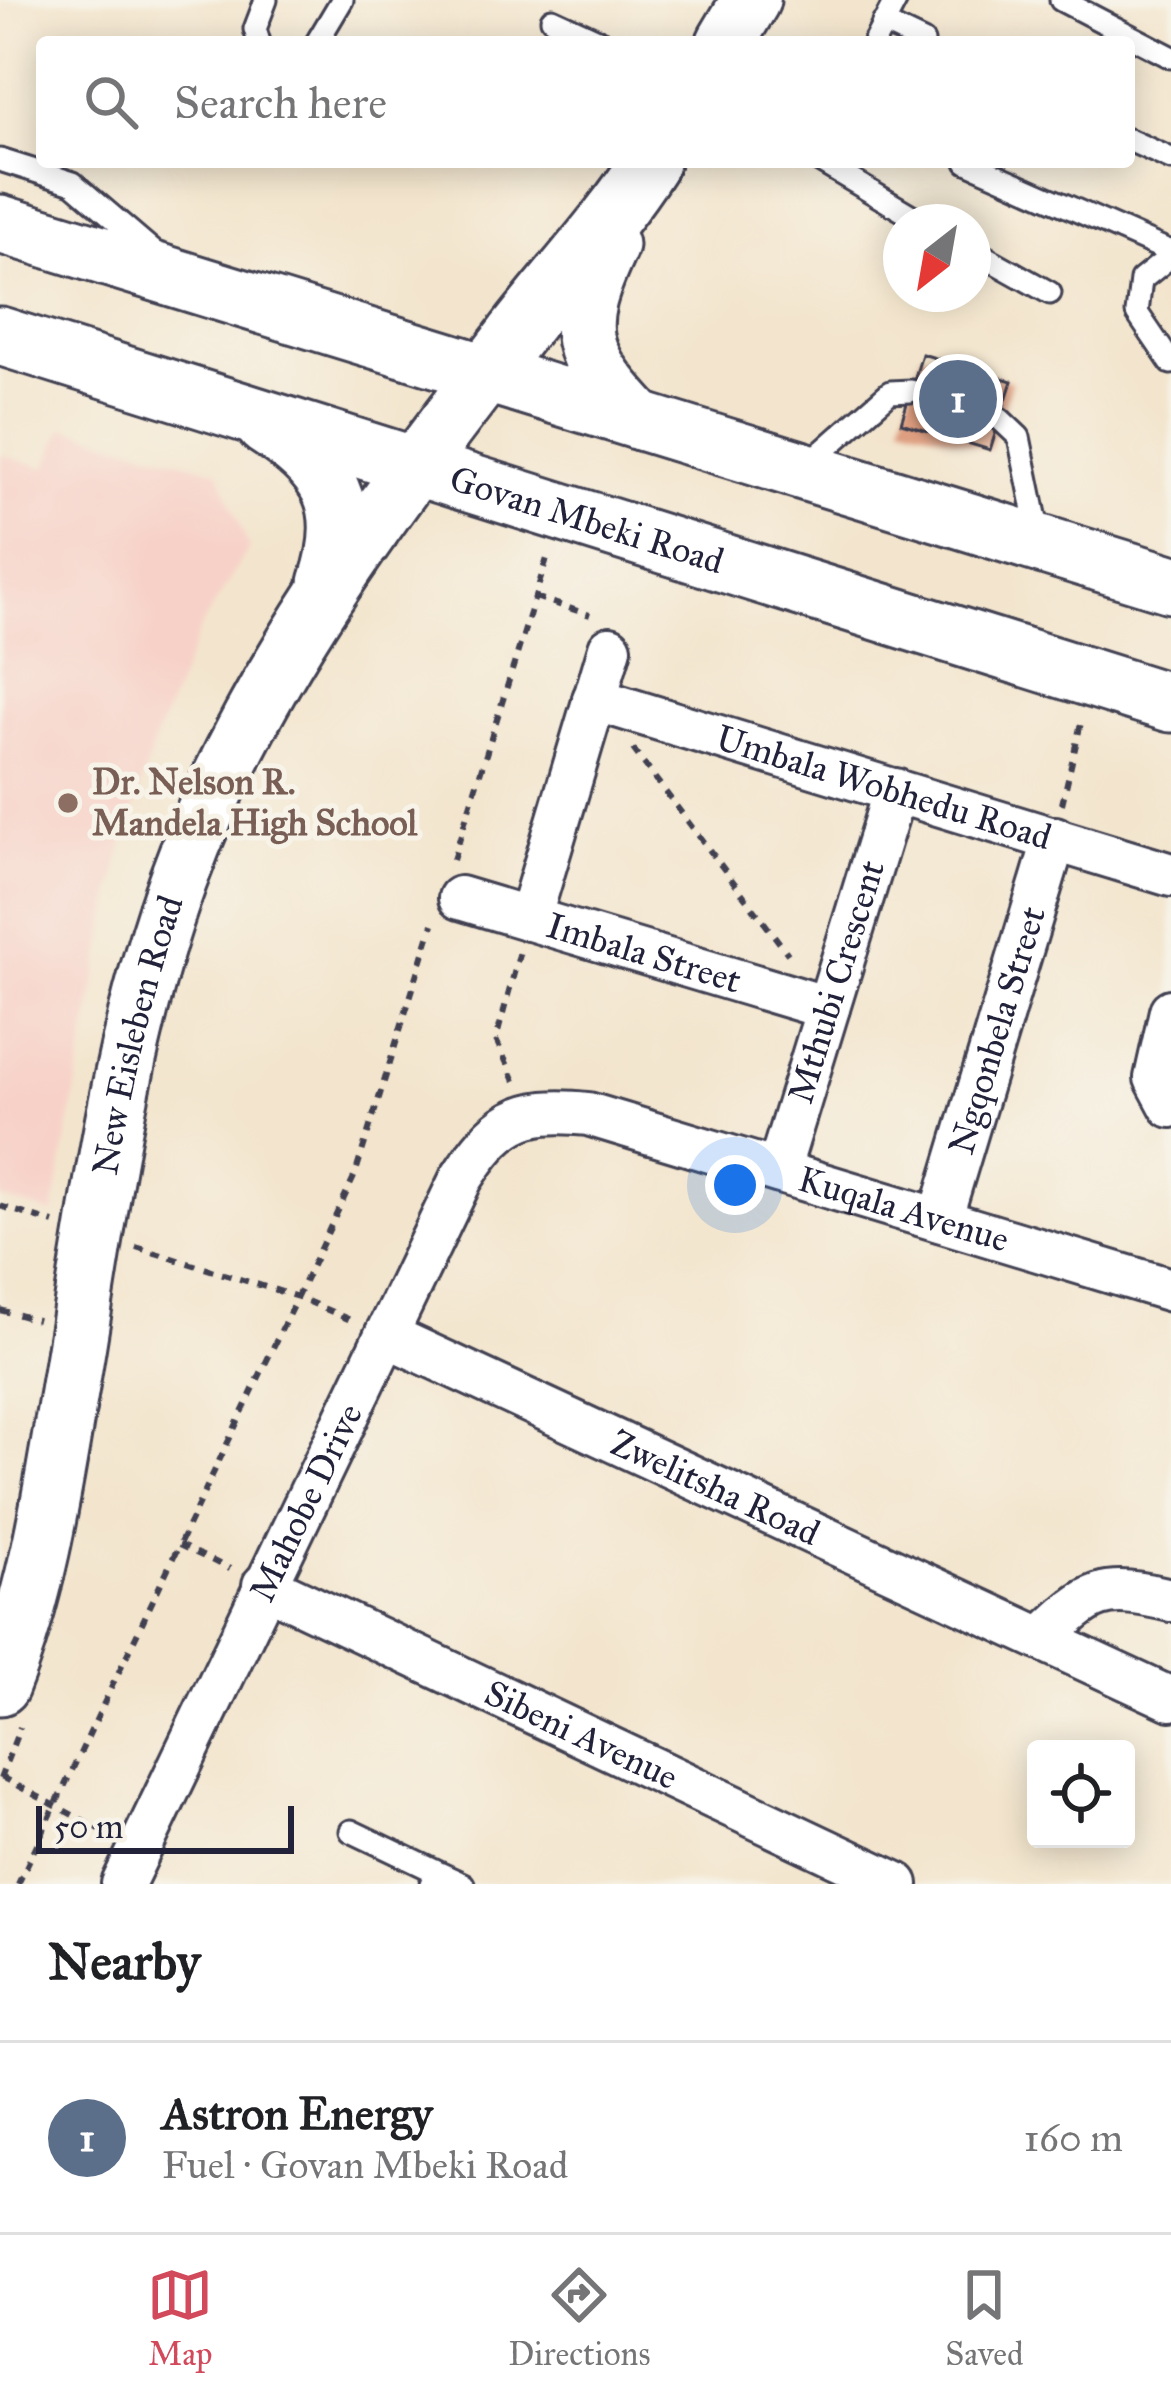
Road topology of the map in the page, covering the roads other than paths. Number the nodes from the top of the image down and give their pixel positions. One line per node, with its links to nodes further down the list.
1 (266, 0): 8 (lane)
2 (341, 0): 9 (lane)
3 (751, 0): 11 (main road)
4 (896, 0): 7 (lane)
5 (1061, 0): 12 (lane)
6 (552, 20): 10 (lane)
7 (878, 32)
8 (257, 36)
9 (320, 36)
10 (588, 36)
11 (730, 36)
12 (1130, 36)
13 (1135, 38): 14 (lane)
14 (1171, 57)
15 (1135, 143): 16 (lane)
16 (1171, 159)
17 (0, 160): 25 (lane)
18 (831, 168): 21 (lane)
19 (980, 168): 23 (lane)
20 (645, 169): 30 (main road, New Eisleben Road); 34 (main road)
21 (892, 204)
22 (0, 224): 25 (main road)
23 (1171, 254): 28 (lane)
24 (991, 260): 26 (lane)
25 (187, 282): 30 (main road)
26 (1050, 293)
27 (0, 336): 32 (main road, Govan Mbeki Road)
28 (1165, 342): 29 (lane)
29 (1171, 363)
30 (484, 375): 34 (main road); 35 (main road, New Eisleben Road)
31 (910, 391): 36 (lane)
32 (233, 406): 35 (main road, Govan Mbeki Road); 39 (main road)
33 (1000, 419): 37 (lane)
34 (640, 421): 36 (main road)
35 (417, 464): 39 (main road, New Eisleben Road); 42 (main road, Govan Mbeki Road)
36 (801, 470): 37 (main road)
37 (1041, 545): 38 (main road)
38 (1171, 584)
39 (320, 604): 60 (main road, New Eisleben Road)
40 (610, 648): 41 (street)
41 (594, 699): 43 (street, Umbala Wobhedu Road); 47 (street)
42 (1171, 703)
43 (895, 790): 44 (street, Umbala Wobhedu Road); 48 (street, Mthubi Crescent)
44 (1054, 838): 45 (street, Umbala Wobhedu Road); 53 (street, Ngqonbela Street)
45 (1171, 875)
46 (448, 895): 47 (street, Imbala Street)
47 (529, 919): 48 (street, Imbala Street)
48 (828, 1008): 52 (street, Mthubi Crescent)
49 (1171, 1011): 50 (street)
50 (1171, 1106)
51 (514, 1122): 52 (street, Kuqala Avenue); 55 (street, Mahobe Drive)
52 (778, 1172): 53 (street, Kuqala Avenue)
53 (940, 1220): 54 (street, Kuqala Avenue)
54 (1171, 1290)
55 (386, 1335): 56 (street, Mahobe Drive); 58 (street, Zwelitsha Road)
56 (251, 1579): 62 (street, Mahobe Drive); 65 (street, Sibeni Avenue)
57 (1171, 1600): 58 (street)
58 (1042, 1639): 59 (street, Zwelitsha Road)
59 (1171, 1699)
60 (11, 1704)
61 (351, 1831): 63 (lane)
62 (131, 1867)
63 (434, 1878): 64 (lane)
64 (463, 1884)
65 (897, 1884)

